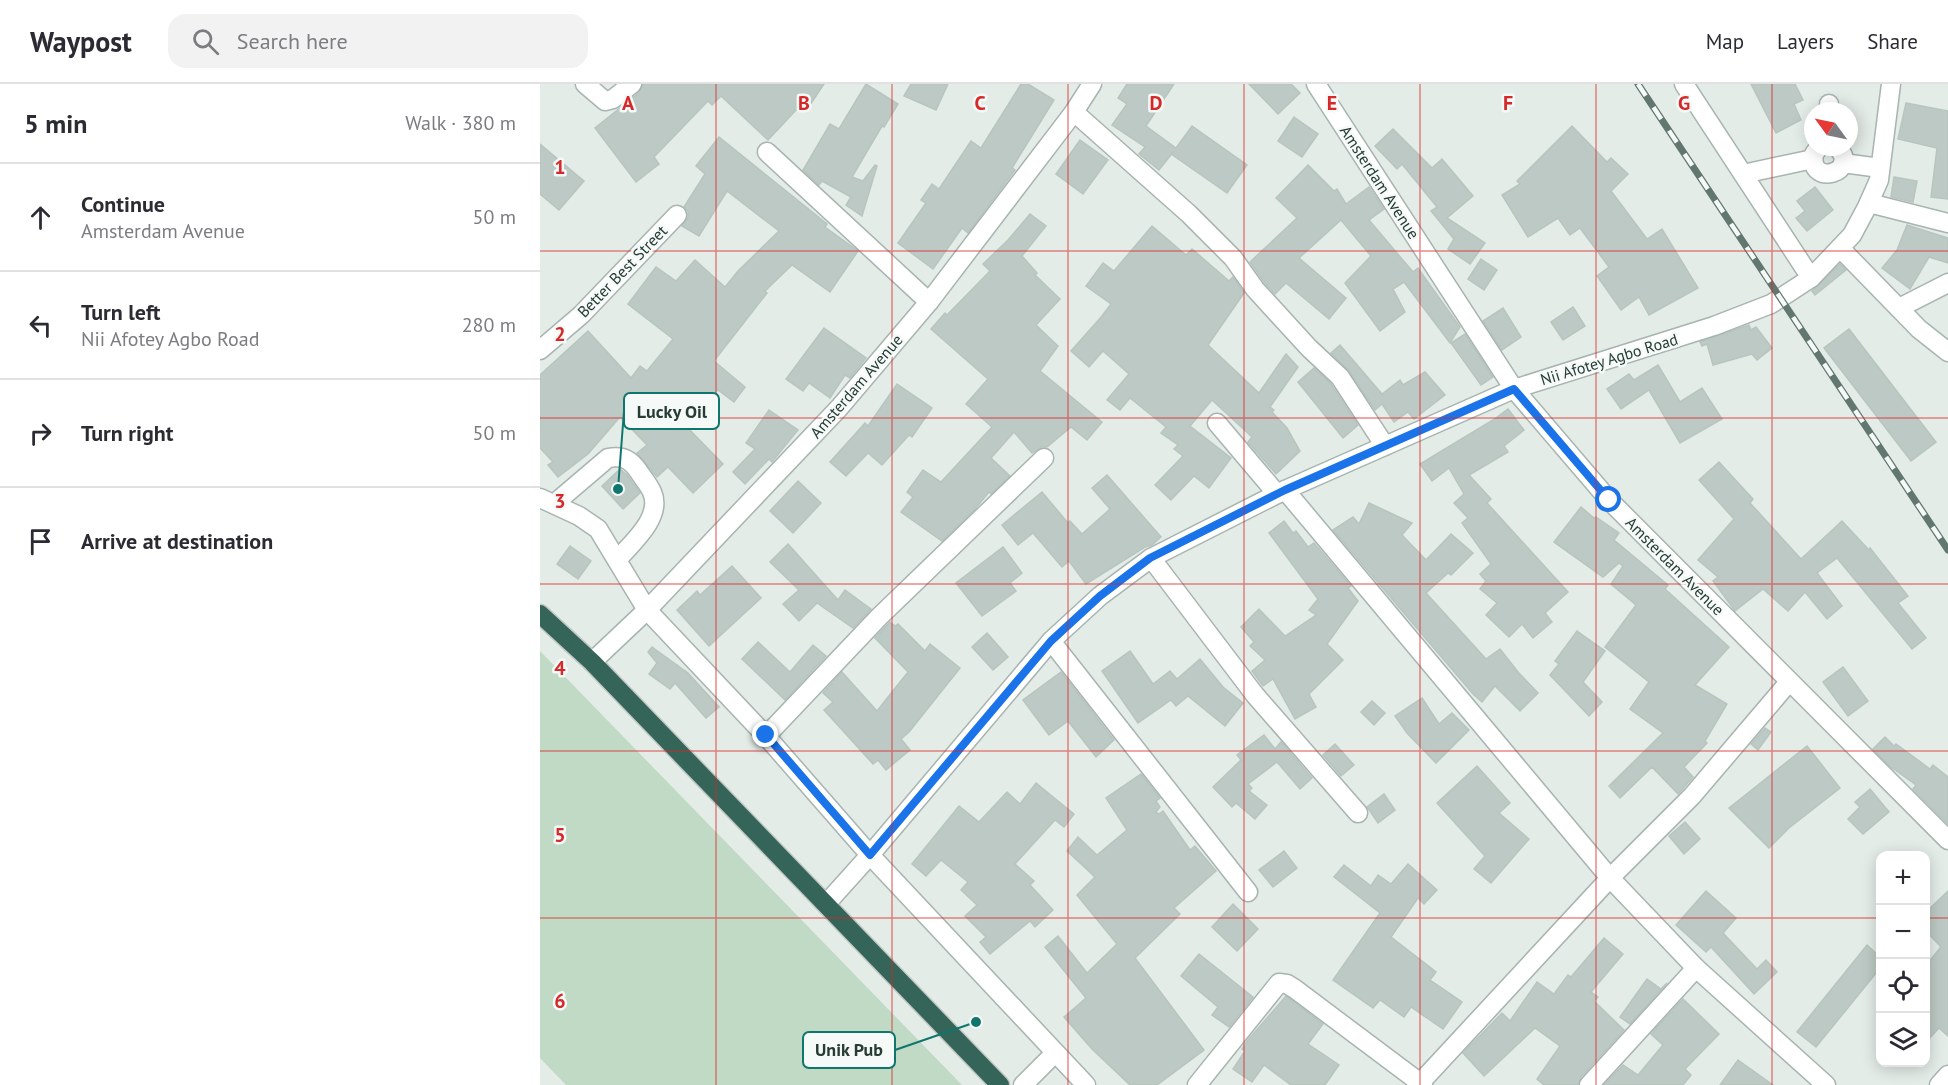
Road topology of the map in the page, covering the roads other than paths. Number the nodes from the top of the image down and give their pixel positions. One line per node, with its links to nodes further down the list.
1 (585, 84): 2 (street)
2 (632, 84)
3 (1092, 84): 7 (street, Amsterdam Avenue)
4 (1316, 84): 25 (street, Amsterdam Avenue)
5 (1683, 84): 14 (street)
6 (1891, 84): 13 (street, Nii Afotey Agbo Road)
7 (1074, 112): 21 (street, Amsterdam Avenue); 27 (street)
8 (767, 152): 21 (street)
9 (1806, 156): 14 (street)
10 (1816, 156): 11 (street)
11 (1840, 156)
12 (1843, 156): 13 (street)
13 (1880, 168): 15 (street, Nii Afotey Agbo Road)
14 (1743, 174): 19 (street)
15 (1869, 203): 17 (street); 18 (street, Nii Afotey Agbo Road)
16 (677, 215): 23 (street, Better Best Street)
17 (1948, 223)
18 (1840, 248): 19 (street, Nii Afotey Agbo Road); 22 (street)
19 (1811, 278): 25 (street, Nii Afotey Agbo Road)
20 (1948, 283): 22 (street)
21 (929, 303): 33 (street, Amsterdam Avenue)
22 (1899, 308): 24 (street)
23 (540, 350)
24 (1948, 352)
25 (1514, 389): 27 (street, Nii Afotey Agbo Road); 37 (street, Amsterdam Avenue)
26 (1217, 423): 29 (street)
27 (1385, 446): 29 (street, Nii Afotey Agbo Road)
28 (1044, 458): 38 (street)
29 (1281, 492): 31 (street, Nii Afotey Agbo Road); 42 (street)
30 (547, 501): 32 (street); 32 (street)
31 (1150, 558): 35 (street, Nii Afotey Agbo Road); 39 (street)
32 (617, 560): 33 (street)
33 (647, 610): 36 (street, Amsterdam Avenue); 38 (street)
34 (540, 614): 36 (highway)
35 (1051, 641): 41 (street, Nii Afotey Agbo Road); 43 (street)
36 (592, 662): 44 (highway)
37 (1789, 682): 40 (street, Amsterdam Avenue); 42 (street)
38 (766, 735): 41 (street)
39 (1358, 813)
40 (1948, 840)
41 (870, 855): 44 (street, Nii Afotey Agbo Road); 46 (street)
42 (1610, 878): 45 (street); 48 (street)
43 (1248, 892)
44 (826, 904): 49 (highway)
45 (1696, 968): 53 (street); 54 (street)
46 (1054, 1053): 50 (street); 51 (street)
47 (1948, 1075): 55 (street)
48 (1421, 1084): 52 (street)
49 (1000, 1085)
50 (1023, 1085)
51 (1086, 1085)
52 (1197, 1085)
53 (1589, 1085)
54 (1826, 1085)
55 (1939, 1085)

